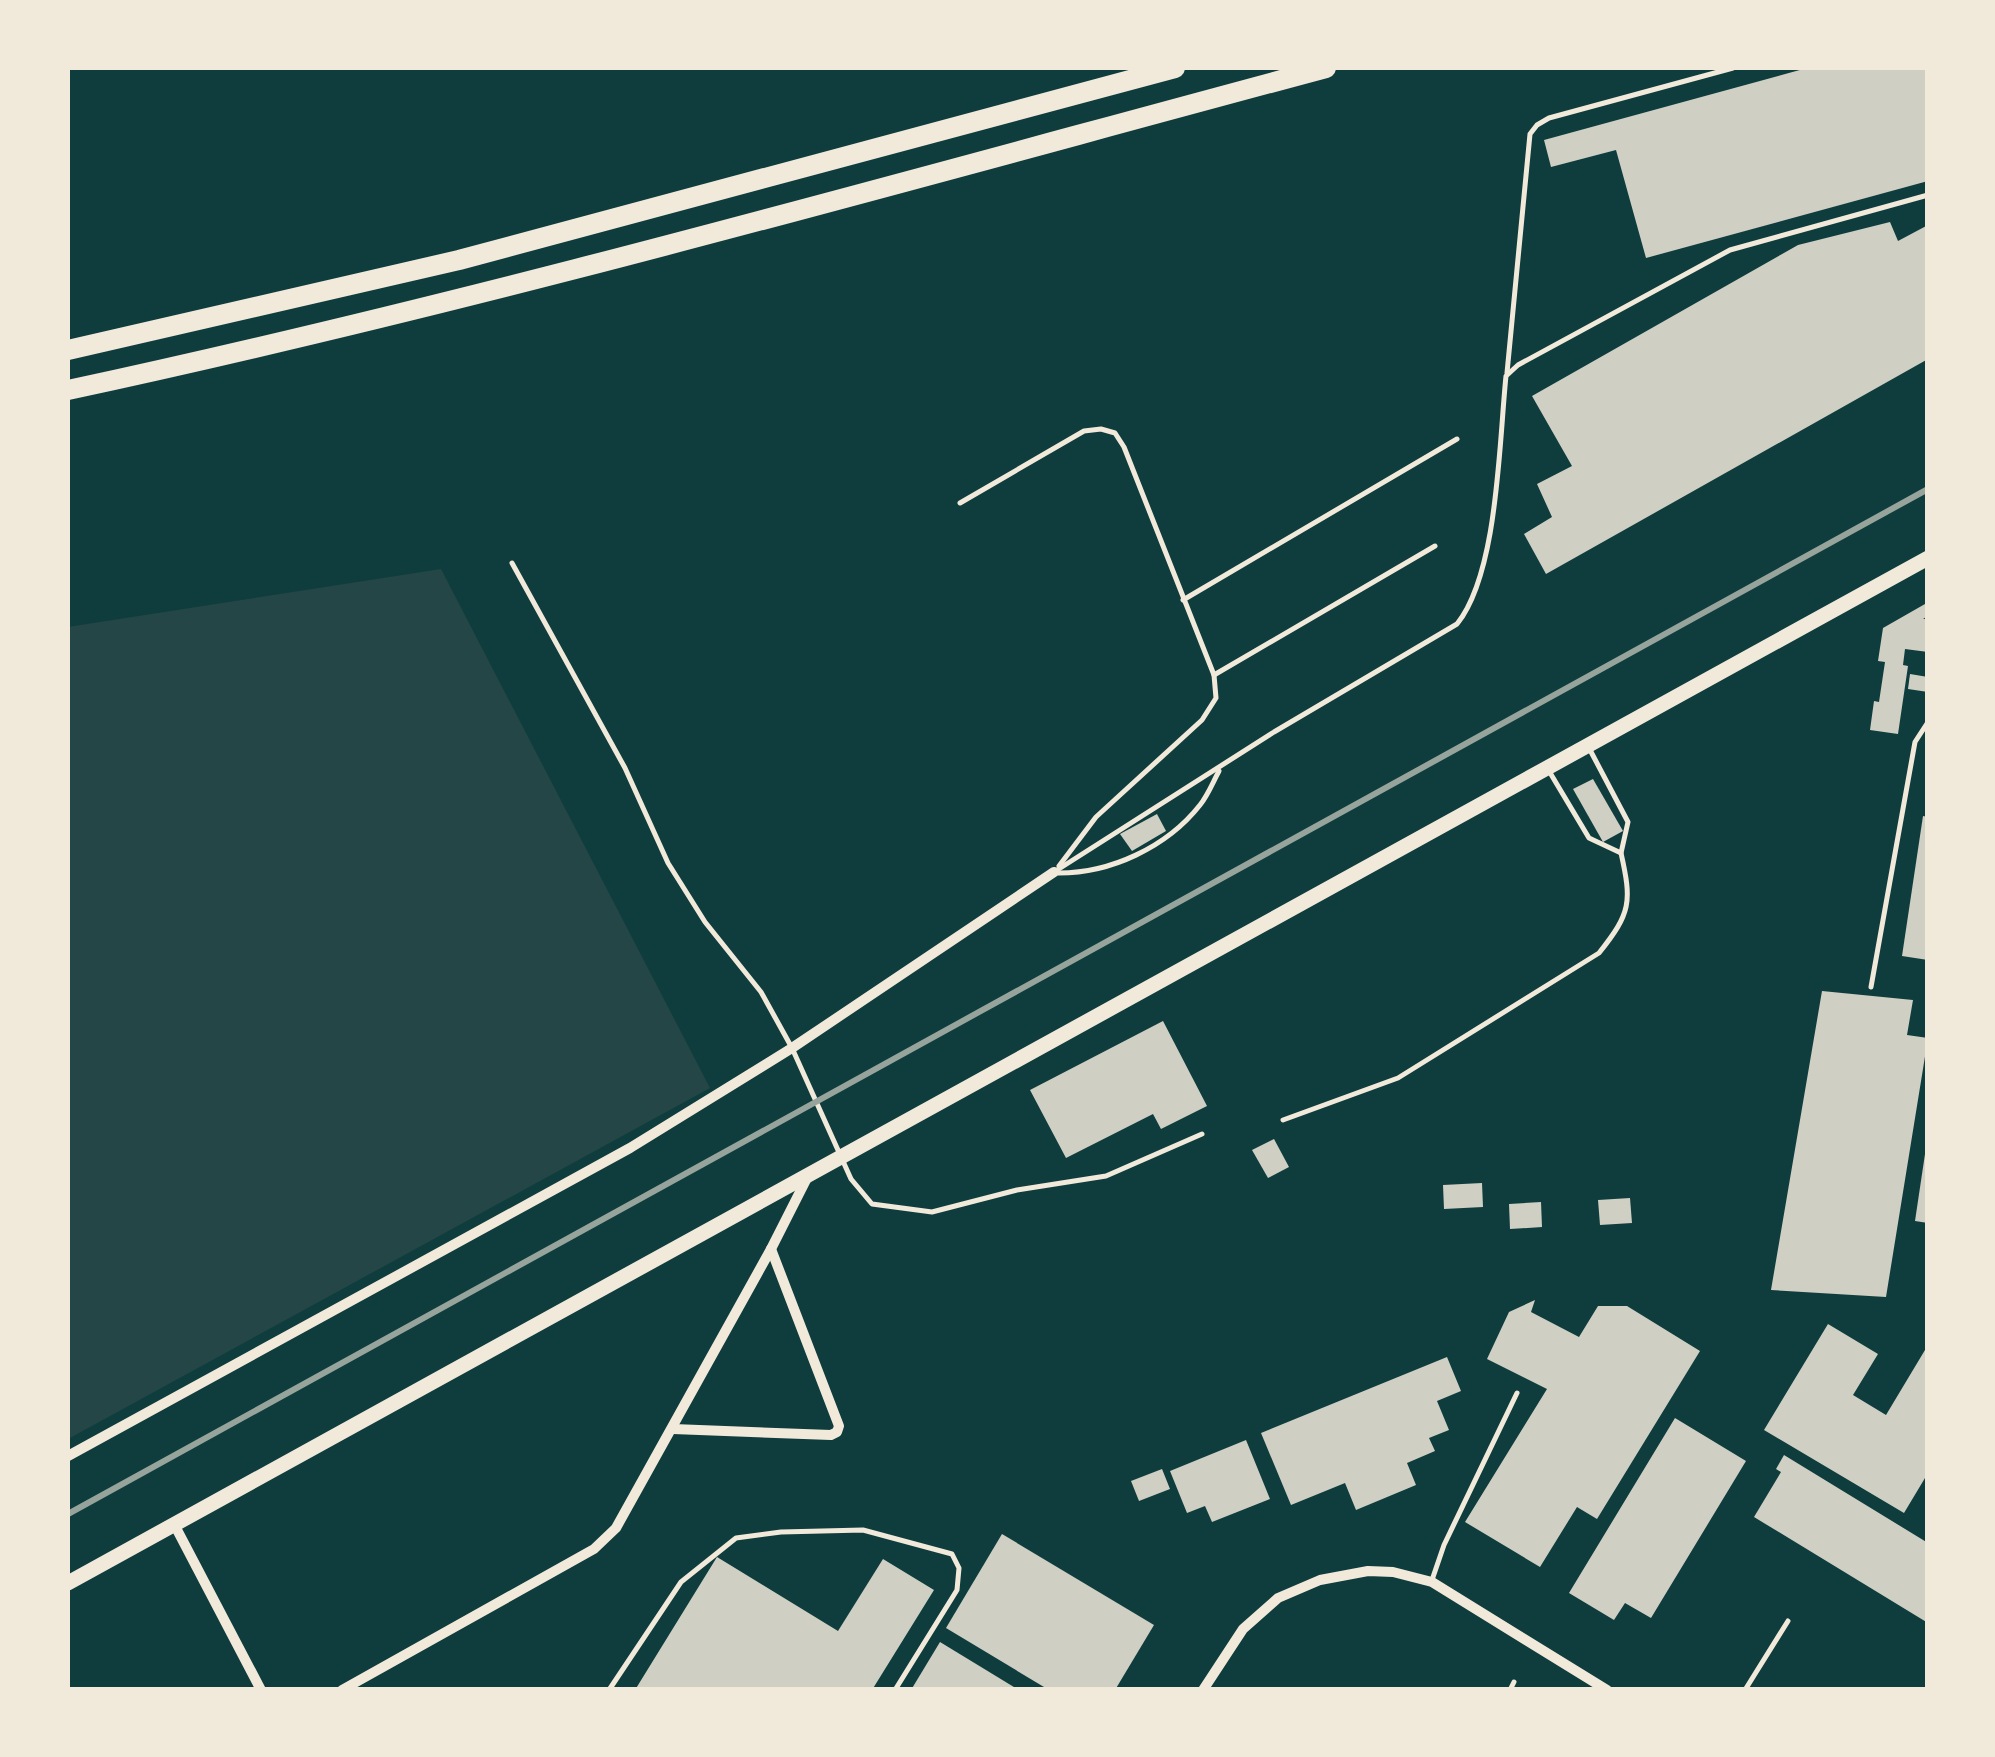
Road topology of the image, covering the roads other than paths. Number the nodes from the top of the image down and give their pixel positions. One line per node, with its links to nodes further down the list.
1 (1174, 68): 5 (highway)
2 (1326, 68): 7 (highway)
3 (1733, 68): 6 (lane)
4 (1928, 195): 6 (lane)
5 (68, 350)
6 (1506, 376): 18 (lane)
7 (68, 390)
8 (1457, 438): 13 (lane)
9 (960, 503): 13 (lane)
10 (1435, 546): 14 (lane)
11 (1928, 558): 16 (main road)
12 (512, 564): 22 (lane)
13 (1184, 600): 14 (lane)
14 (1214, 675): 20 (lane)
15 (1928, 722): 21 (lane)
16 (1588, 745): 17 (main road); 19 (lane)
17 (1547, 767): 19 (lane); 25 (main road)
18 (1221, 768): 20 (lane); 20 (lane)
19 (1622, 853): 23 (lane)
20 (1054, 872): 22 (street)
21 (1871, 987)
22 (792, 1048): 25 (lane); 30 (street)
23 (1284, 1120)
24 (1202, 1134): 25 (lane)
25 (842, 1156): 26 (main road)
26 (808, 1175): 27 (street); 31 (main road)
27 (771, 1250): 29 (street); 29 (street)
28 (1517, 1393): 32 (lane)
29 (673, 1429): 37 (street)
30 (68, 1456)
31 (174, 1524): 33 (main road); 36 (street)
32 (1432, 1582): 40 (street); 42 (street)
33 (68, 1583)
34 (1788, 1622): 43 (lane)
35 (1514, 1682): 41 (lane)
36 (261, 1690)
37 (342, 1690)
38 (610, 1690): 39 (lane)
39 (895, 1690)
40 (1203, 1690)
41 (1510, 1690)
42 (1607, 1690)
43 (1746, 1690)

